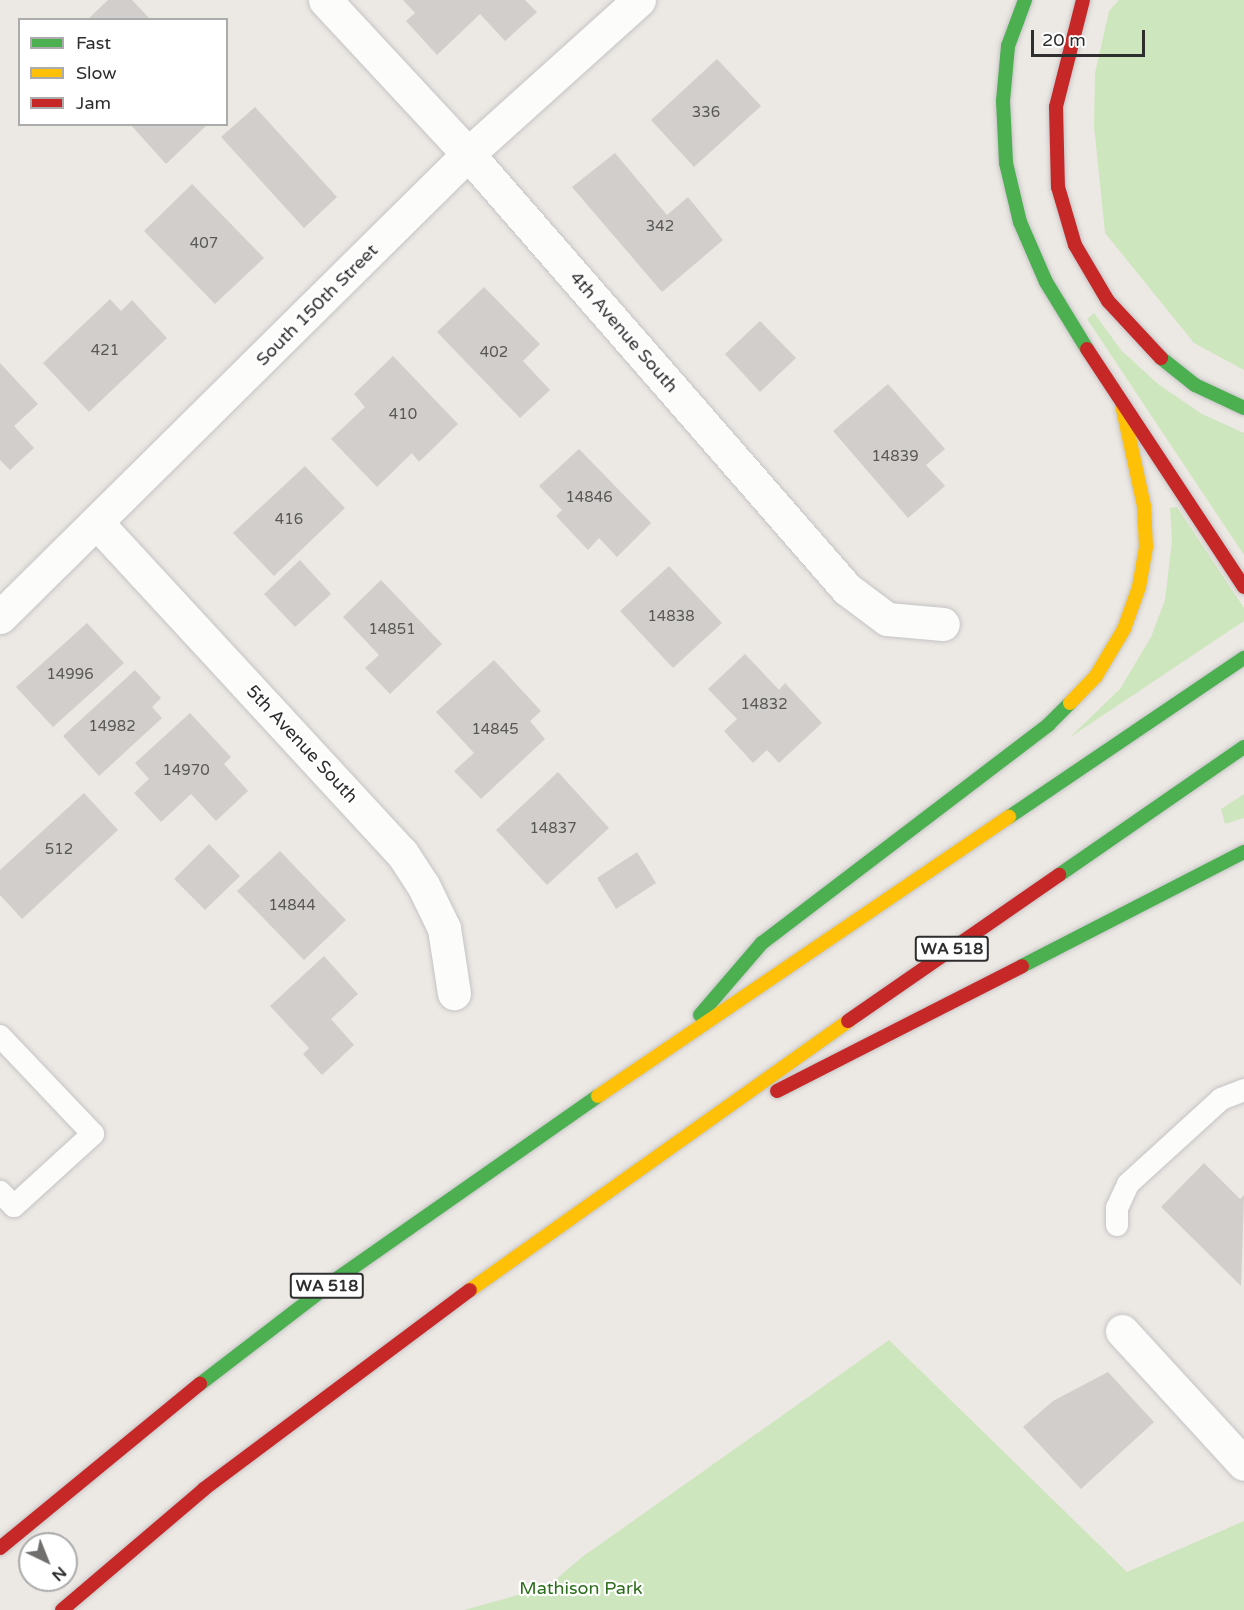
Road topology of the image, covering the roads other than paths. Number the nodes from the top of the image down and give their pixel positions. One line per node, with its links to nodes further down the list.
1 (324, 0): 5 (street, 4th Avenue South)
2 (639, 0): 5 (street, South 150th Street)
3 (1025, 0): 6 (highway)
4 (1083, 0): 7 (highway)
5 (468, 154): 8 (street, South 150th Street); 11 (street, 4th Avenue South)
6 (1122, 405): 9 (highway); 17 (highway)
7 (1244, 408)
8 (98, 524): 10 (street, South 150th Street); 15 (street, 5th Avenue South)
9 (1244, 586)
10 (0, 617)
11 (943, 624)
12 (1244, 658): 17 (highway, WA 518)
13 (1244, 747): 19 (highway, WA 518)
14 (1244, 852): 19 (highway)
15 (454, 993)
16 (0, 1036): 20 (lane)
17 (672, 1048): 24 (highway, WA 518)
18 (1244, 1090): 21 (lane)
19 (660, 1151): 25 (highway, WA 518)
20 (0, 1192)
21 (1117, 1225)
22 (1122, 1331): 23 (street)
23 (1244, 1464)
24 (0, 1548)
25 (62, 1610)

